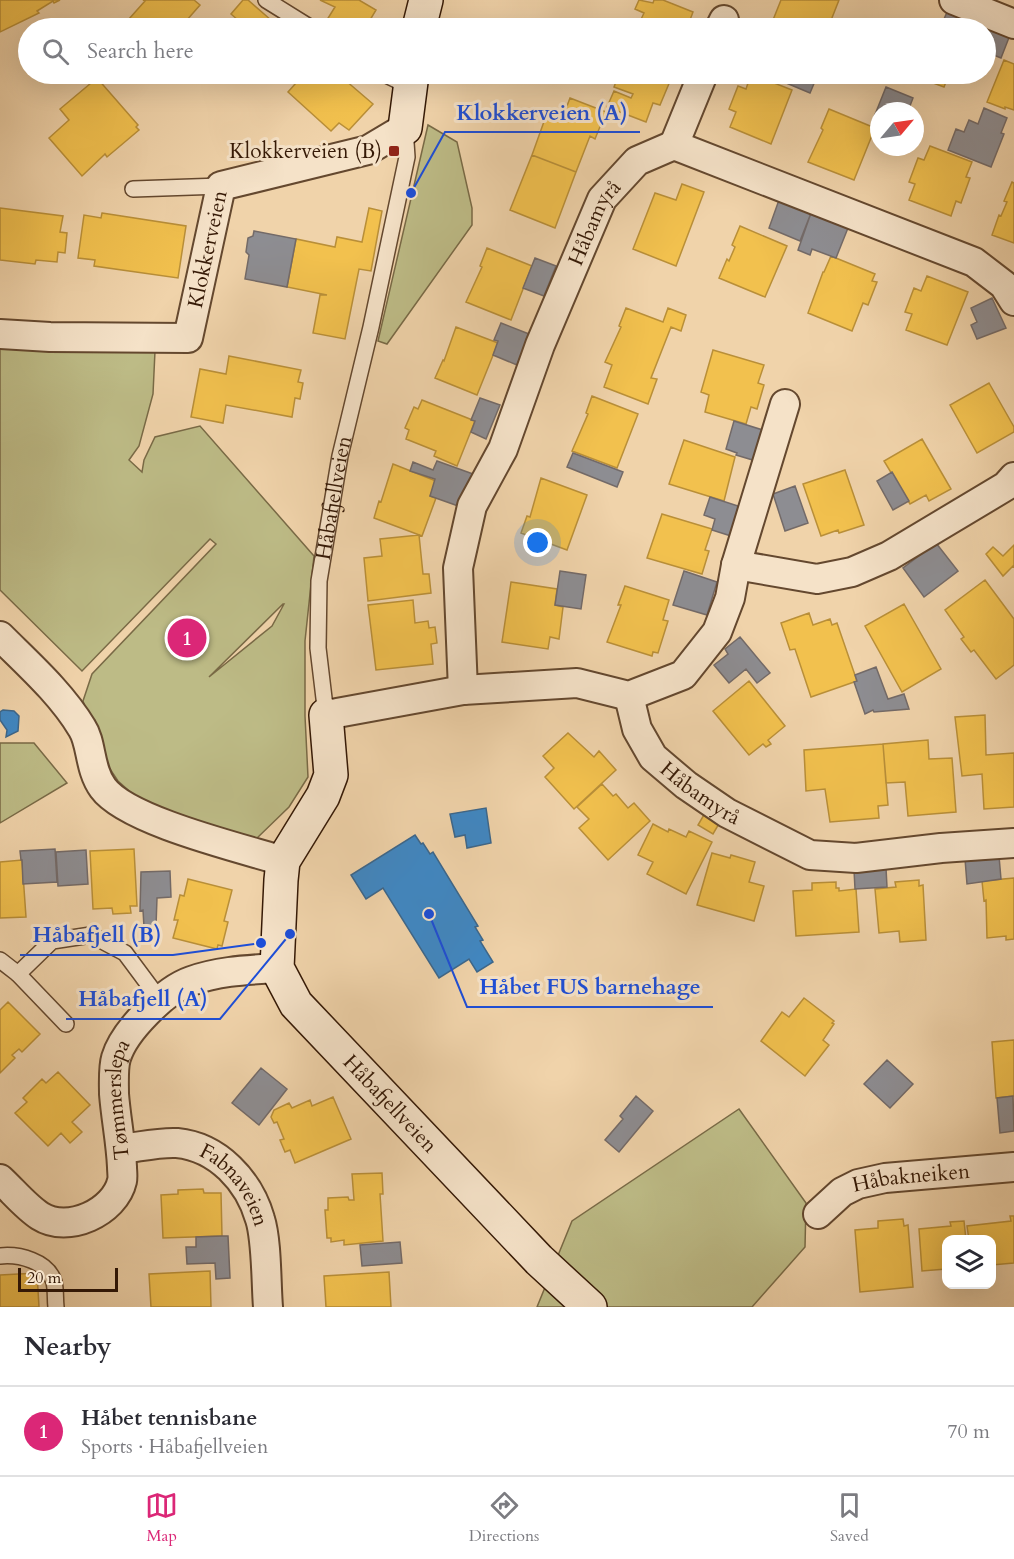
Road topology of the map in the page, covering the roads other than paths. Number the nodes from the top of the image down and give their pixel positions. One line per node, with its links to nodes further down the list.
1 (266, 0): 4 (lane)
2 (426, 0): 5 (street)
3 (954, 0): 6 (street)
4 (295, 18)
5 (422, 18)
6 (1014, 24)
7 (402, 84): 9 (street)
8 (699, 84): 10 (street)
9 (405, 128): 11 (street, Klokkerveien); 21 (lane, Håbafjellveien)
10 (674, 145): 13 (street); 19 (street, Håbamyrå)
11 (221, 186): 12 (lane); 14 (street, Klokkerveien)
12 (133, 189)
13 (1014, 302)
14 (0, 334)
15 (785, 404): 17 (street)
16 (1014, 477): 17 (street)
17 (736, 565): 20 (street)
18 (0, 636): 23 (street)
19 (464, 690): 20 (street); 21 (street)
20 (629, 696): 22 (street, Håbamyrå)
21 (326, 715): 23 (street, Håbafjellveien)
22 (1014, 843)
23 (283, 861): 25 (street, Håbafjellveien)
24 (0, 960): 26 (lane)
25 (277, 968): 27 (street, Tømmerslepa); 36 (street, Håbafjellveien)
26 (18, 974): 27 (lane); 28 (lane)
27 (160, 1000): 29 (street, Tømmerslepa)
28 (66, 1024)
29 (122, 1149): 31 (street, Tømmerslepa); 35 (street, Fabnaveien)
30 (1014, 1167): 32 (street, Håbakneiken)
31 (0, 1179)
32 (818, 1214)
33 (0, 1256): 34 (lane)
34 (56, 1307)
35 (268, 1307)
36 (590, 1307)

